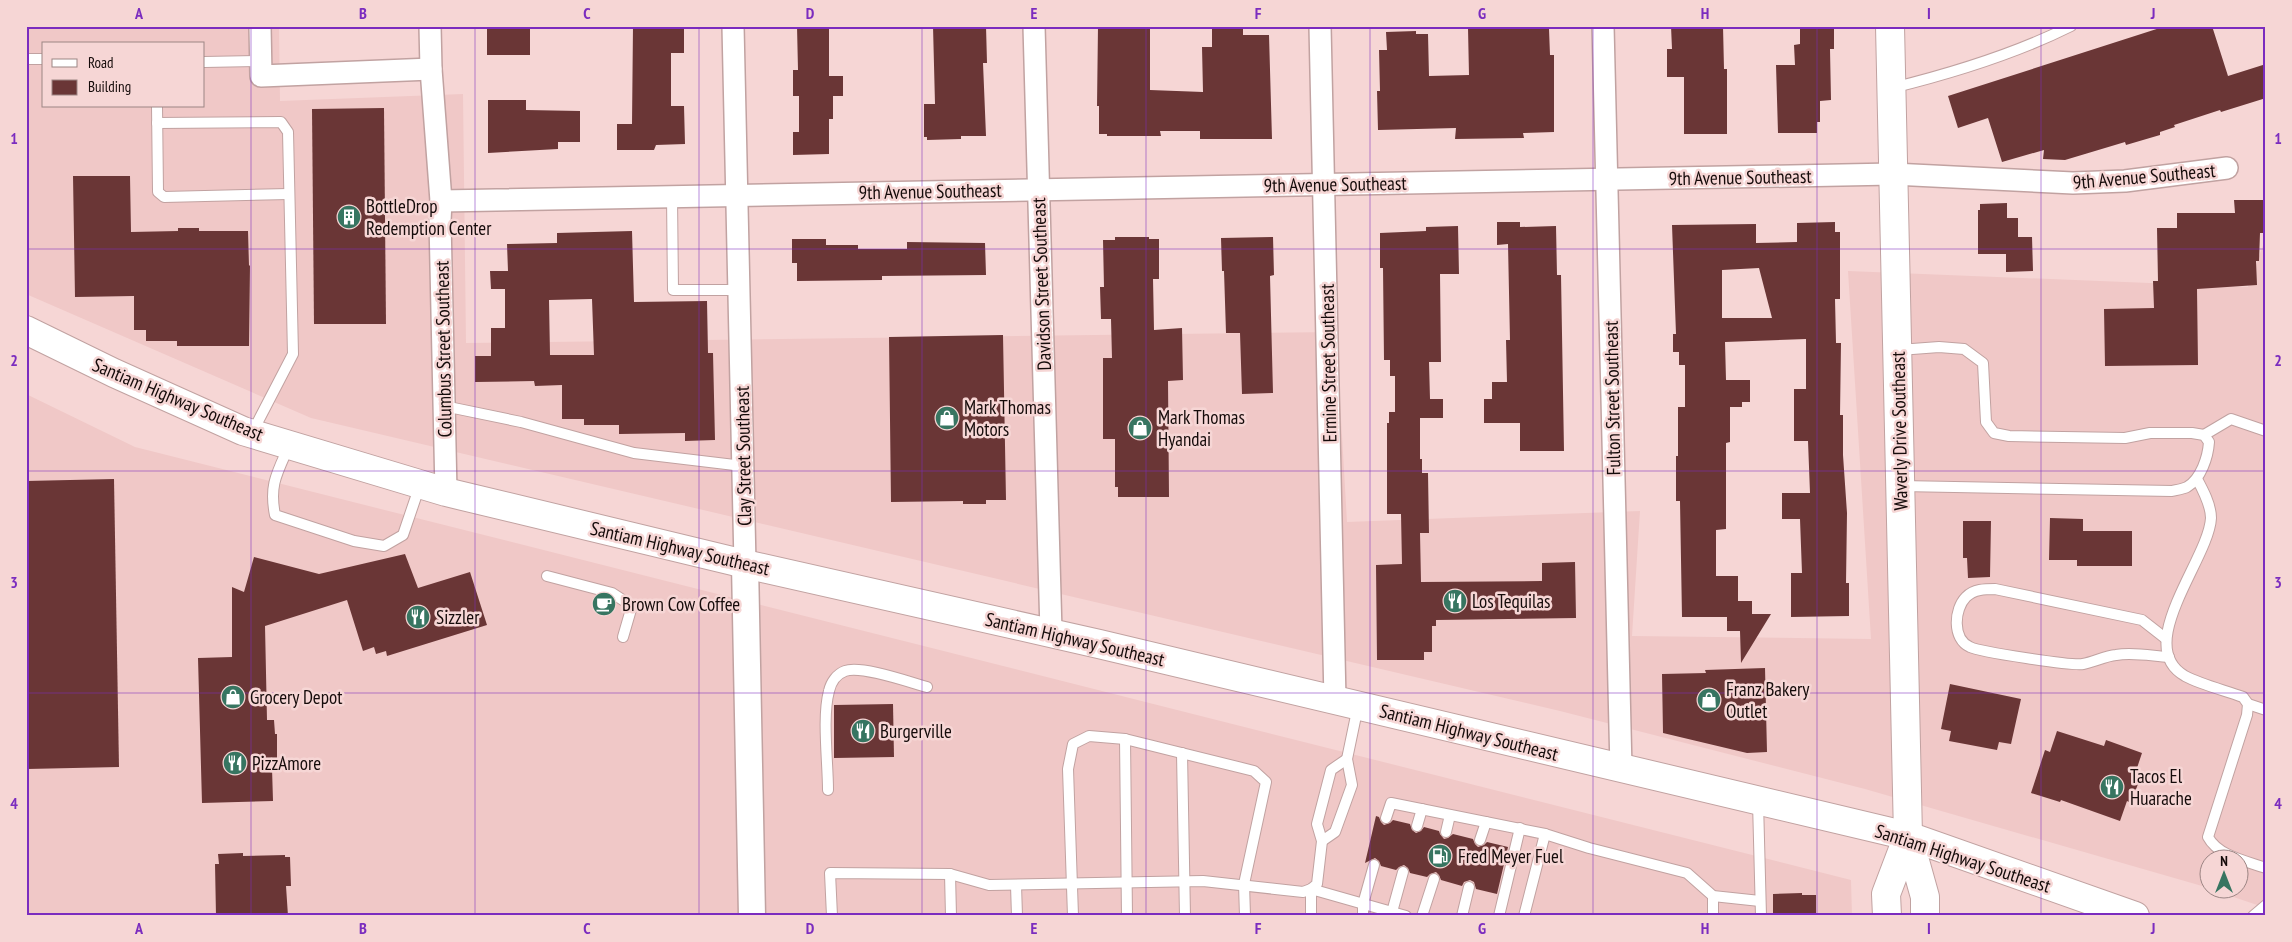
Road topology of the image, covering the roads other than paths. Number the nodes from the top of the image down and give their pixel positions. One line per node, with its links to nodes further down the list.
1 (260, 26): 12 (street)
2 (430, 26): 13 (street, Columbus Street Southeast)
3 (733, 26): 23 (street, Clay Street Southeast)
4 (1034, 26): 21 (street, Davidson Street Southeast)
5 (1320, 26): 20 (street, Ermine Street Southeast)
6 (1602, 26): 19 (street, Fulton Street Southeast)
7 (1890, 26): 14 (main road, Waverly Drive Southeast)
8 (2071, 26): 14 (lane)
9 (26, 59): 10 (lane)
10 (42, 59)
11 (205, 62): 12 (lane)
12 (261, 68): 13 (street)
13 (430, 69): 25 (street, Columbus Street Southeast)
14 (1891, 88): 18 (main road, Waverly Drive Southeast)
15 (157, 108): 16 (lane)
16 (157, 123): 22 (lane); 22 (lane)
17 (2227, 168): 18 (street, 9th Avenue Southeast)
18 (1893, 174): 19 (street, 9th Avenue Southeast); 28 (main road, Waverly Drive Southeast)
19 (1606, 179): 20 (street, 9th Avenue Southeast); 51 (street, Fulton Street Southeast)
20 (1324, 184): 21 (street, 9th Avenue Southeast); 45 (street, Ermine Street Southeast)
21 (1039, 189): 23 (street, 9th Avenue Southeast); 40 (street, Davidson Street Southeast)
22 (290, 194): 31 (lane)
23 (737, 195): 24 (street, 9th Avenue Southeast); 26 (street, Clay Street Southeast)
24 (672, 196): 25 (street, 9th Avenue Southeast); 26 (lane)
25 (441, 200): 29 (street, Columbus Street Southeast)
26 (739, 290): 34 (street, Clay Street Southeast)
27 (26, 330): 31 (main road, Santiam Highway Southeast)
28 (1897, 350): 32 (lane); 36 (main road, Waverly Drive Southeast)
29 (444, 406): 34 (lane); 37 (street, Columbus Street Southeast)
30 (2266, 431): 32 (lane)
31 (252, 434): 33 (main road, Santiam Highway Southeast)
32 (2204, 435): 35 (lane)
33 (290, 445): 37 (main road, Santiam Highway Southeast); 37 (lane)
34 (743, 466): 38 (street, Clay Street Southeast)
35 (2197, 478): 36 (lane); 42 (lane)
36 (1900, 486): 62 (main road, Waverly Drive Southeast)
37 (433, 488): 38 (main road, Santiam Highway Southeast)
38 (745, 564): 40 (main road, Santiam Highway Southeast); 83 (street, Clay Street Southeast)
39 (547, 576): 41 (lane)
40 (1051, 632): 45 (main road, Santiam Highway Southeast)
41 (623, 637)
42 (2165, 638): 43 (lane); 43 (lane)
43 (2169, 657): 46 (lane)
44 (927, 687): 52 (lane)
45 (1347, 703): 50 (lane); 51 (main road, Santiam Highway Southeast)
46 (2247, 709): 47 (lane); 66 (lane)
47 (2266, 710)
48 (1124, 739): 49 (lane); 71 (lane); 72 (lane)
49 (1182, 753): 70 (lane); 73 (lane)
50 (1346, 759): 64 (lane); 64 (lane)
51 (1621, 769): 53 (main road, Santiam Highway Southeast)
52 (828, 790)
53 (1758, 801): 62 (main road, Santiam Highway Southeast); 78 (lane)
54 (1422, 809): 55 (lane); 56 (lane); 58 (lane)
55 (1450, 815): 57 (lane); 60 (lane)
56 (1386, 818)
57 (1486, 822): 59 (lane); 63 (lane)
58 (1417, 826)
59 (1520, 828): 61 (lane); 96 (lane)
60 (1446, 832)
61 (1545, 834): 77 (lane); 97 (lane)
62 (1908, 836): 81 (main road, Santiam Highway Southeast); 100 (main road, Waverly Drive Southeast); 101 (main road, Waverly Drive Southeast)
63 (1480, 840)
64 (1322, 841): 76 (lane)
65 (1374, 865): 79 (lane)
66 (2266, 868)
67 (1404, 872): 82 (lane)
68 (950, 874): 74 (lane); 84 (lane); 85 (lane)
69 (1434, 879): 94 (lane)
70 (1184, 881): 71 (lane); 73 (lane); 89 (lane)
71 (1126, 882): 72 (lane); 88 (lane)
72 (1072, 884): 74 (lane); 87 (lane)
73 (1244, 884): 76 (lane); 90 (lane)
74 (1016, 885): 86 (lane)
75 (1469, 887): 95 (lane)
76 (1311, 889): 79 (lane); 91 (lane)
77 (1713, 896): 78 (lane); 98 (lane)
78 (1760, 901): 99 (lane)
79 (1363, 904): 82 (lane); 92 (lane)
80 (2266, 905): 103 (lane)
81 (2098, 910): 102 (main road, Santiam Highway Southeast)
82 (1392, 912): 93 (lane)
83 (752, 916)
84 (832, 916)
85 (951, 916)
86 (1017, 916)
87 (1073, 916)
88 (1127, 916)
89 (1185, 916)
90 (1245, 916)
91 (1311, 916)
92 (1363, 916)
93 (1406, 916)
94 (1422, 916)
95 (1462, 916)
96 (1499, 916)
97 (1524, 916)
98 (1713, 916)
99 (1761, 916)
100 (1887, 916)
101 (1925, 916)
102 (2135, 916)
103 (2253, 916)

